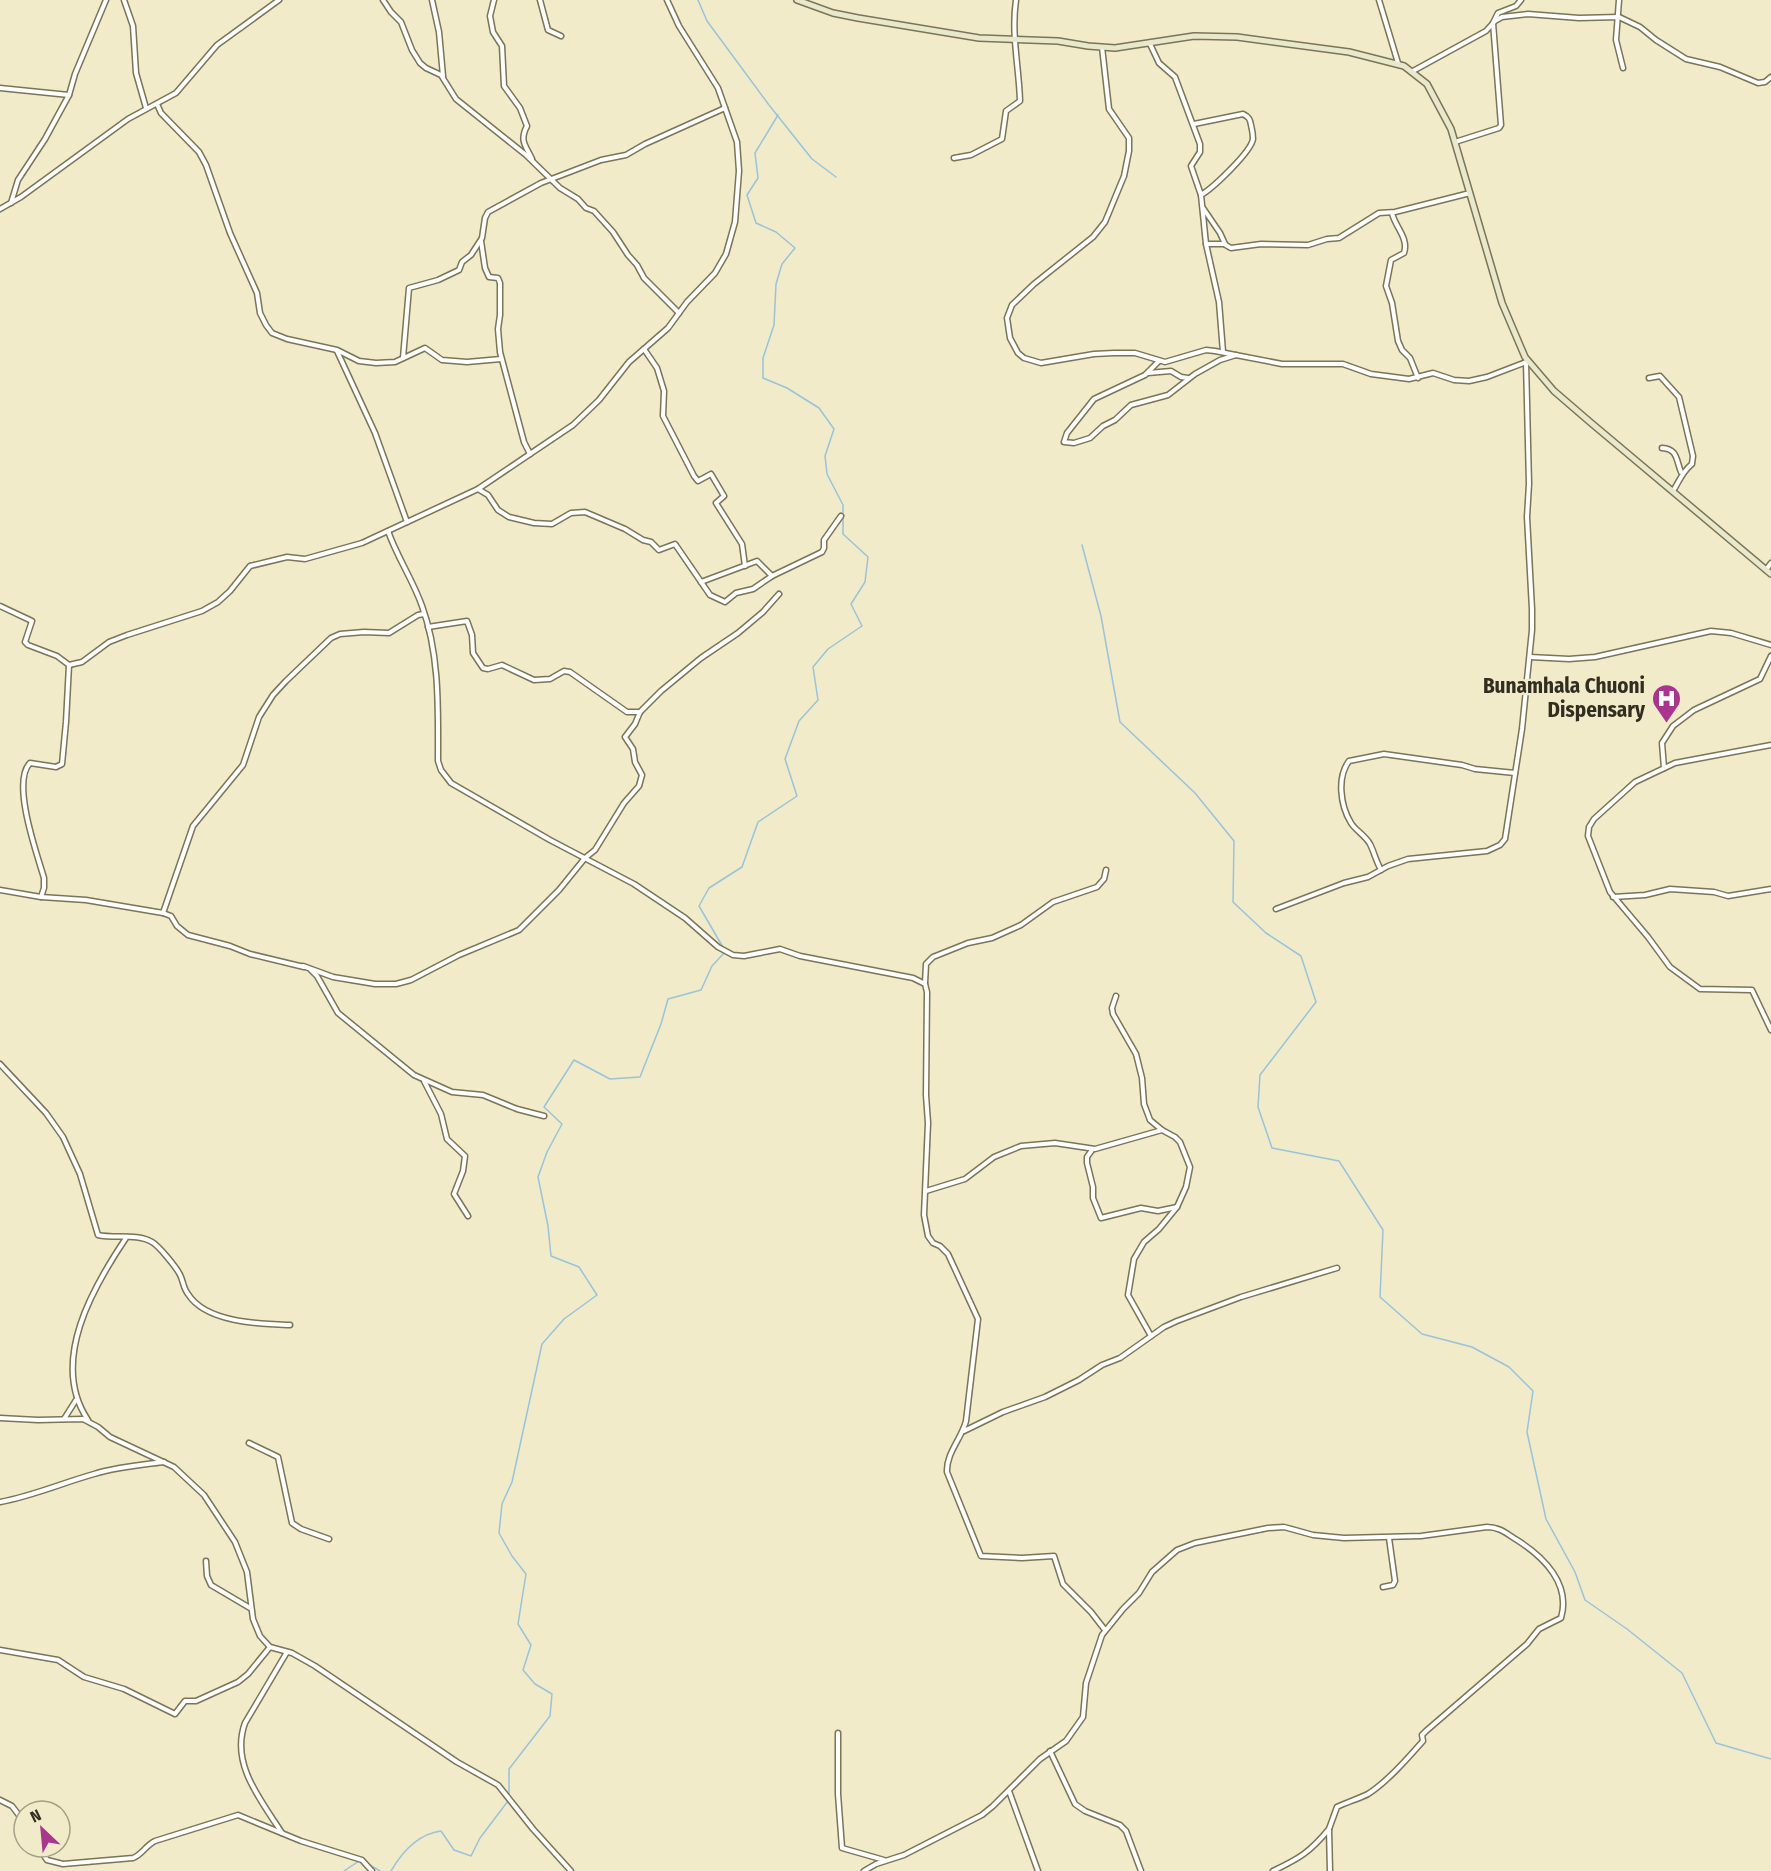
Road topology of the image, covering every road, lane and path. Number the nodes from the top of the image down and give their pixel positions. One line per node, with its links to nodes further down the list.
1 (106, 0): 26 (street)
2 (124, 0): 28 (street)
3 (279, 0): 27 (street)
4 (383, 0): 23 (street)
5 (432, 0): 23 (street)
6 (494, 0): 33 (street)
7 (540, 0): 16 (street)
8 (667, 0): 29 (street)
9 (797, 0): 17 (street)
10 (1016, 0): 17 (street)
11 (1379, 0): 20 (street)
12 (1521, 0): 15 (street)
13 (1619, 0): 14 (street)
14 (1619, 16): 15 (street); 21 (street); 24 (street)
15 (1493, 23): 22 (street); 31 (street)
16 (561, 36)
17 (1015, 39): 19 (street); 32 (street)
18 (1150, 44): 19 (street); 20 (street); 30 (street)
19 (1102, 47): 52 (street)
20 (1398, 63): 22 (street)
21 (1623, 68)
22 (1413, 71): 31 (street)
23 (443, 77): 33 (street)
24 (1771, 77)
25 (0, 87): 26 (street)
26 (69, 95): 37 (street)
27 (157, 104): 28 (street); 46 (street)
28 (146, 108): 37 (street)
29 (726, 108): 34 (street); 44 (street)
30 (1194, 124): 36 (street); 36 (street)
31 (1455, 142): 35 (street)
32 (954, 158)
33 (532, 161): 34 (street)
34 (550, 179): 41 (street); 44 (street)
35 (1470, 193): 40 (street); 51 (street)
36 (1201, 195): 38 (street)
37 (11, 203): 39 (street)
38 (1203, 208): 42 (street); 43 (street)
39 (0, 209)
40 (1392, 213): 43 (street); 55 (street)
41 (481, 239): 49 (street); 50 (street)
42 (1206, 244): 43 (street); 47 (street)
43 (1225, 245)
44 (679, 314): 45 (street)
45 (644, 349): 58 (street); 66 (street)
46 (337, 350): 49 (street); 63 (street)
47 (1223, 352): 48 (street); 52 (street)
48 (1239, 354): 54 (street); 55 (street)
49 (403, 358): 50 (street)
50 (501, 359): 58 (street)
51 (1526, 360): 55 (street); 61 (street); 76 (street)
52 (1159, 361): 53 (street)
53 (1147, 373): 54 (street); 54 (street)
54 (1188, 378)
55 (1418, 378)
56 (1649, 378): 59 (street)
57 (1662, 448): 59 (street)
58 (530, 454): 60 (street)
59 (1681, 473): 61 (street)
60 (478, 489): 63 (street); 69 (street)
61 (1672, 491): 67 (street)
62 (841, 516): 68 (street)
63 (407, 522): 64 (street)
64 (388, 531): 72 (street); 77 (street)
65 (1771, 563): 67 (street)
66 (745, 566): 68 (street); 69 (street)
67 (1769, 572)
68 (772, 576): 69 (street)
69 (701, 582)
70 (779, 594): 78 (street)
71 (0, 606): 77 (street)
72 (424, 614): 73 (street); 90 (street)
73 (428, 627): 78 (street); 82 (street)
74 (1771, 645): 76 (street)
75 (1771, 656): 80 (street)
76 (1530, 657): 81 (street)
77 (69, 665): 87 (street)
78 (640, 712): 82 (street)
79 (1771, 745): 80 (street)
80 (1664, 768): 88 (street)
81 (1515, 773): 84 (street); 84 (street)
82 (585, 858): 91 (street); 92 (street)
83 (1106, 870): 92 (street)
84 (1381, 870): 89 (street)
85 (0, 890): 87 (street)
86 (1771, 890): 88 (street)
87 (41, 897): 90 (street)
88 (1613, 897): 94 (street)
89 (1276, 909)
90 (163, 912): 91 (street)
91 (303, 966): 96 (street)
92 (925, 984): 100 (street)
93 (1116, 996): 98 (street)
94 (1771, 1030)
95 (0, 1064): 103 (street)
96 (424, 1080): 97 (street); 102 (street)
97 (544, 1116)
98 (1161, 1130): 99 (street); 101 (street)
99 (1093, 1149): 100 (street); 101 (street)
100 (926, 1191): 111 (street)
101 (1177, 1207): 106 (street)
102 (468, 1216)
103 (126, 1238): 105 (street); 107 (street)
104 (1337, 1268): 106 (street)
105 (290, 1325)
106 (1151, 1336): 111 (street)
107 (77, 1399): 109 (street); 110 (street)
108 (0, 1418): 109 (street)
109 (64, 1419): 110 (street)
110 (88, 1421): 113 (street)
111 (964, 1431): 120 (street)
112 (249, 1443): 116 (street)
113 (164, 1462): 114 (street); 119 (street)
114 (0, 1502)
115 (1389, 1538): 118 (street); 120 (street); 127 (street)
116 (329, 1539)
117 (206, 1562): 119 (street)
118 (1383, 1587)
119 (251, 1608): 121 (street)
120 (1105, 1630): 125 (street)
121 (270, 1647): 122 (street); 123 (street)
122 (0, 1650)
123 (287, 1652): 128 (street); 132 (street)
124 (838, 1733): 130 (street)
125 (1050, 1751): 126 (street); 135 (street)
126 (1009, 1791): 130 (street); 134 (street)
127 (1329, 1829): 136 (street); 137 (street)
128 (283, 1833): 129 (street); 131 (street)
129 (46, 1859)
130 (885, 1861): 133 (street)
131 (372, 1871)
132 (571, 1871)
133 (864, 1871)
134 (1038, 1871)
135 (1141, 1871)
136 (1273, 1871)
137 (1330, 1871)

